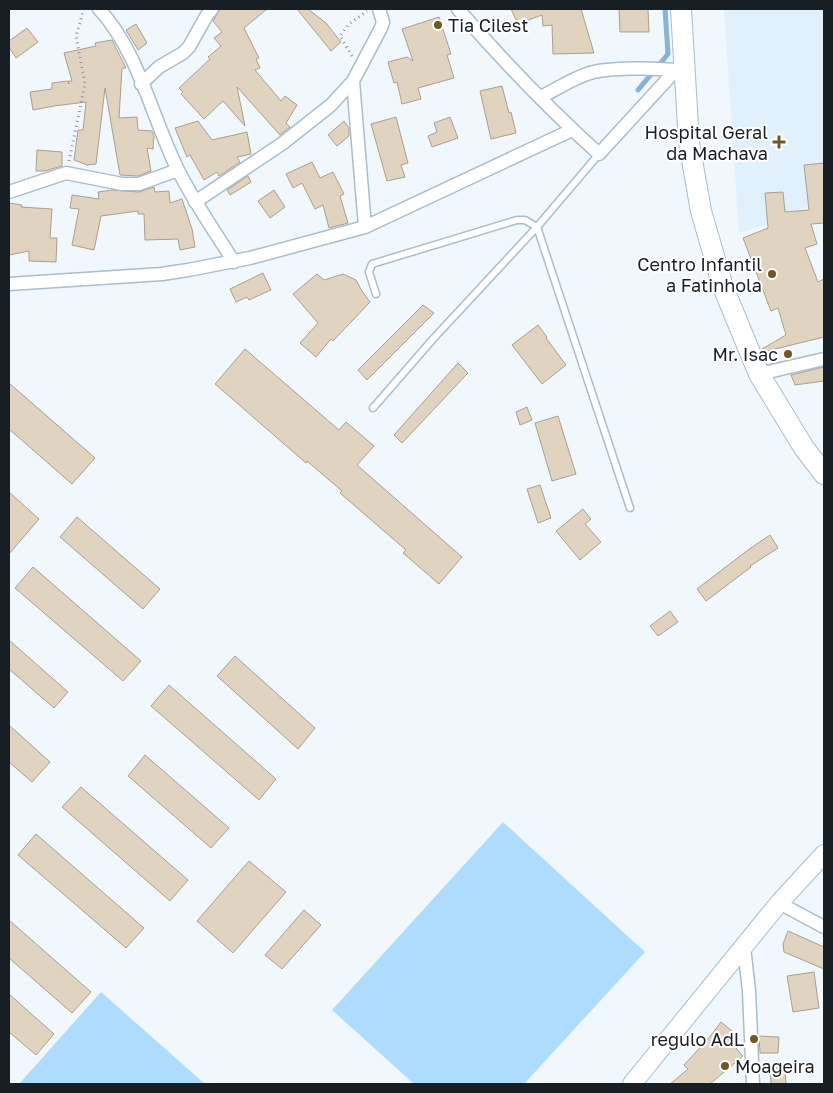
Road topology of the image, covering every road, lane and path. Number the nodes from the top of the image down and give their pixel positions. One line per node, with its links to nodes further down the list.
1 (84, 9): 16 (path)
2 (98, 9): 11 (street)
3 (212, 9): 11 (street)
4 (372, 9): 9 (path)
5 (379, 9): 9 (street)
6 (458, 9): 12 (street)
7 (681, 9): 8 (main road)
8 (681, 65): 12 (street); 14 (street); 25 (main road)
9 (360, 67): 10 (street)
10 (353, 81): 18 (street); 19 (street)
11 (141, 84): 15 (street)
12 (541, 97): 13 (street)
13 (572, 130): 14 (street); 19 (street)
14 (599, 154): 20 (lane)
15 (178, 170): 16 (street); 18 (street)
16 (66, 174): 17 (street)
17 (9, 192)
18 (195, 202): 21 (street)
19 (365, 227): 21 (street)
20 (537, 227): 23 (lane); 26 (lane); 28 (lane)
21 (234, 262): 22 (street)
22 (9, 284)
23 (376, 294)
24 (824, 359): 25 (street)
25 (759, 374): 27 (main road)
26 (373, 408)
27 (824, 474)
28 (630, 508)
29 (824, 854): 30 (street)
30 (779, 903): 31 (street); 32 (street)
31 (824, 927)
32 (744, 947): 33 (street); 34 (street)
33 (632, 1084)
34 (753, 1084)

